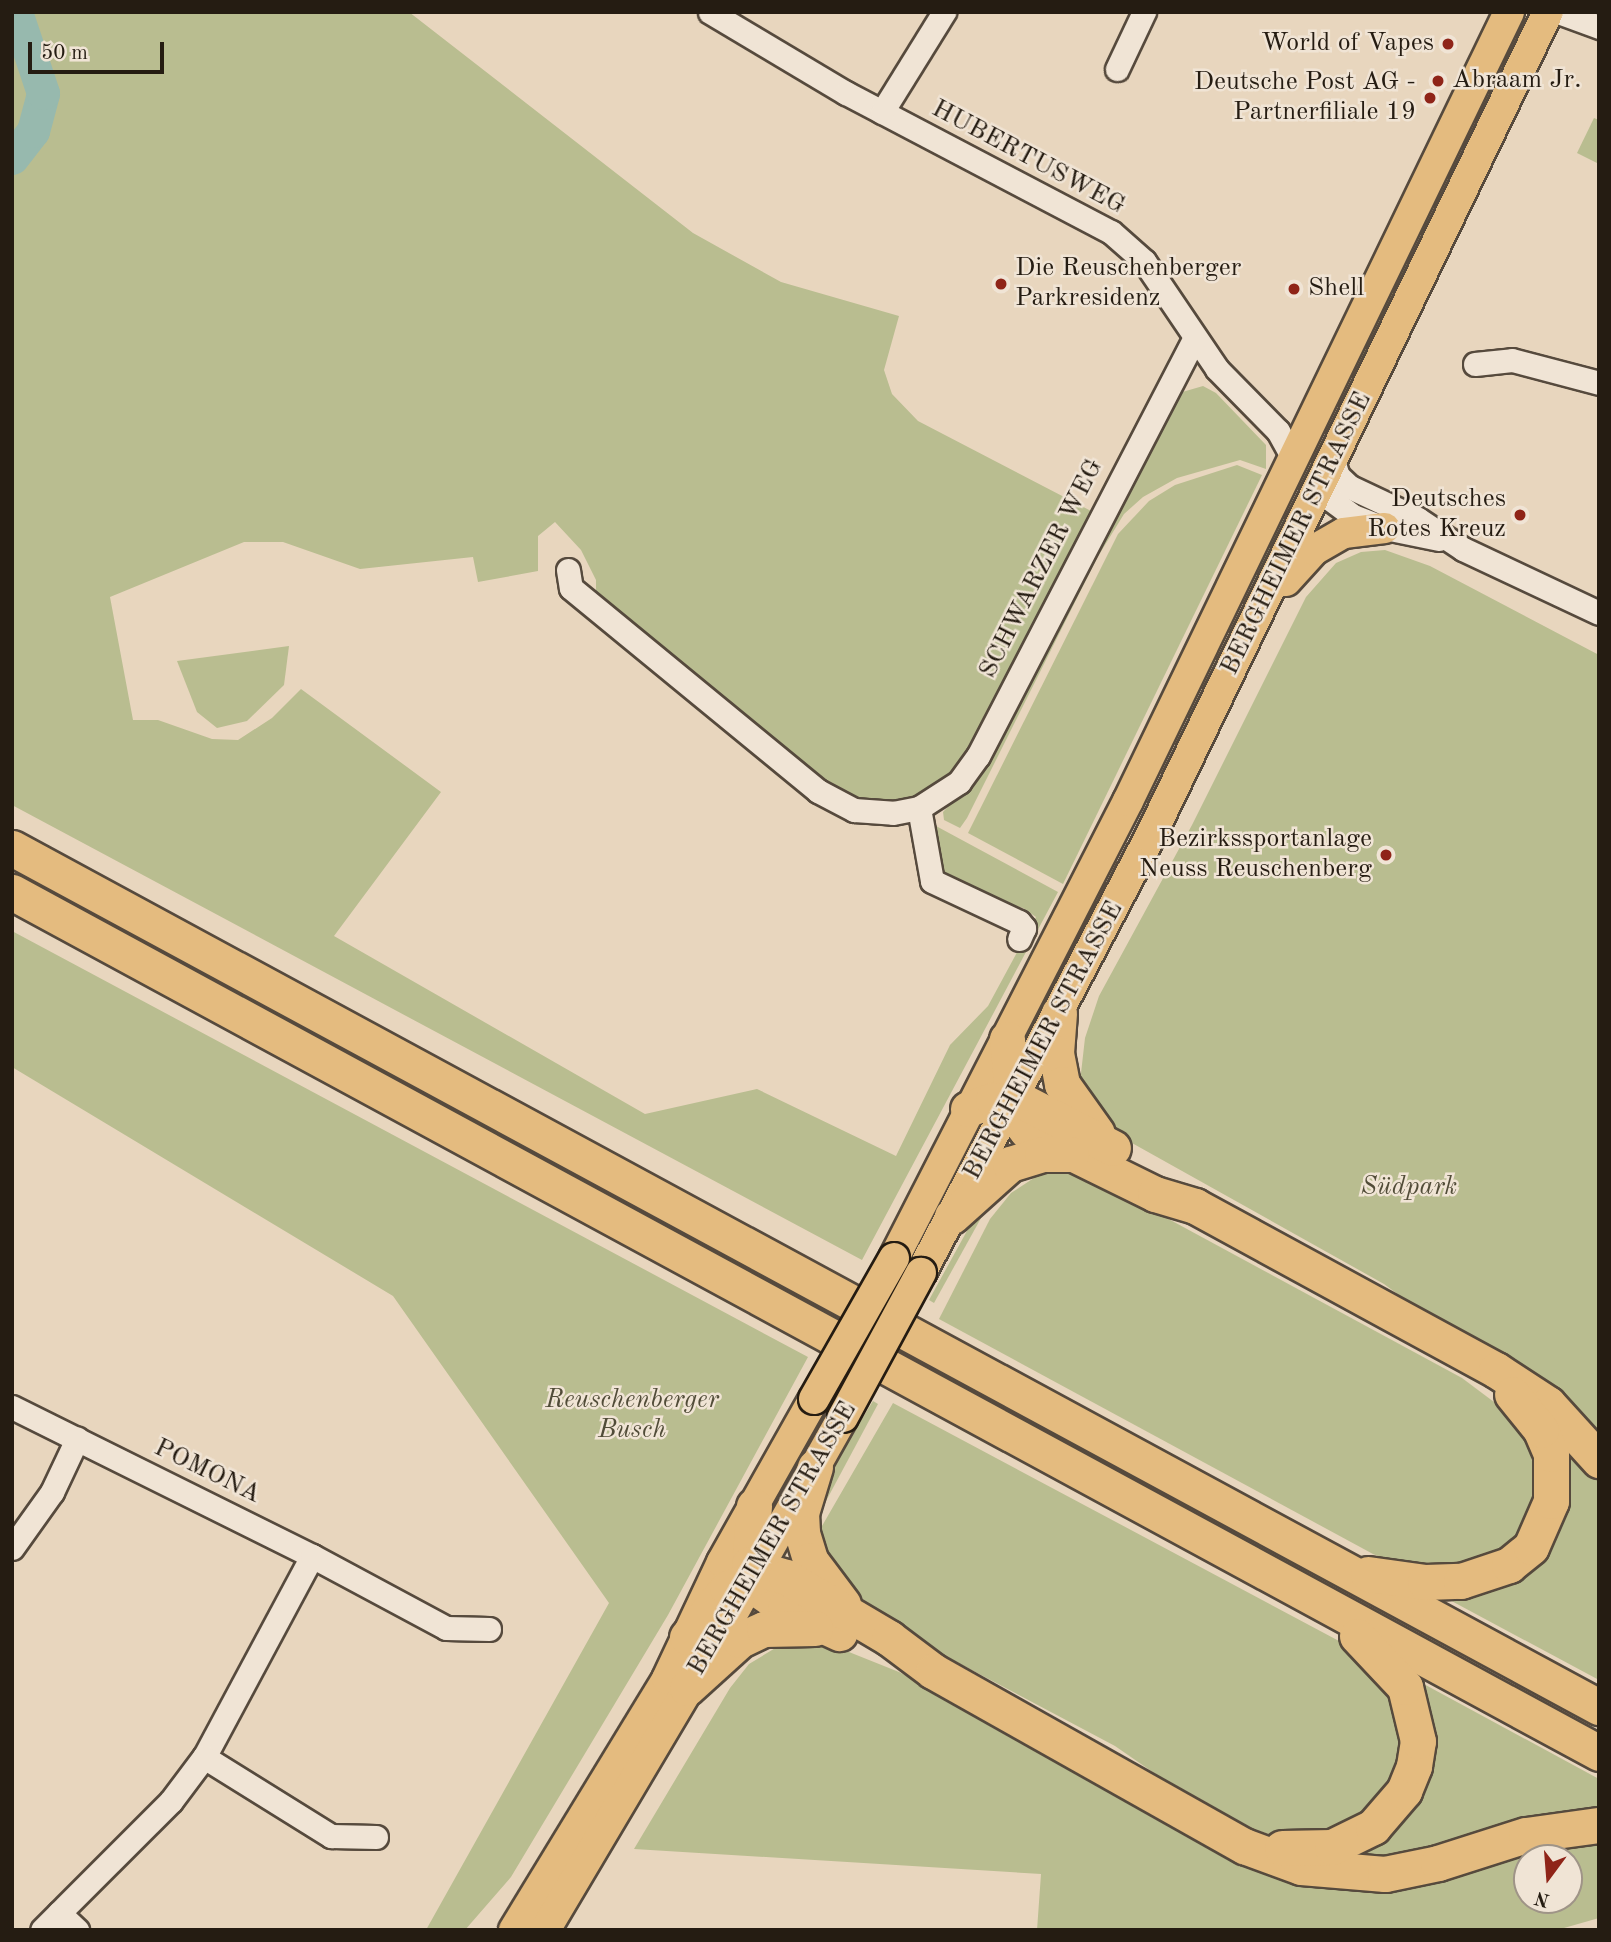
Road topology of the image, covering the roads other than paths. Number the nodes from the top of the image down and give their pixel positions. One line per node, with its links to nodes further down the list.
1 (710, 12): 9 (street, HUBERTUSWEG)
2 (944, 12): 9 (street)
3 (1144, 12): 8 (street)
4 (1509, 12): 13 (main road, BERGHEIMER STRASSE)
5 (1548, 12): 14 (main road, BERGHEIMER STRASSE)
6 (1558, 12): 7 (street)
7 (1599, 27)
8 (1117, 69)
9 (882, 112): 10 (street, HUBERTUSWEG)
10 (1195, 338): 13 (street, HUBERTUSWEG); 21 (street, SCHWARZER WEG)
11 (1475, 364): 12 (street)
12 (1599, 383)
13 (1294, 460): 15 (main road); 26 (main road, BERGHEIMER STRASSE)
14 (1333, 460): 15 (main road, BERGHEIMER STRASSE); 17 (street)
15 (1318, 490): 16 (street); 19 (main road, BERGHEIMER STRASSE)
16 (1385, 528): 17 (street); 19 (main road)
17 (1450, 541): 20 (street)
18 (568, 570): 21 (street, SCHWARZER WEG)
19 (1263, 607): 25 (main road, BERGHEIMER STRASSE)
20 (1599, 613)
21 (919, 808): 24 (street)
22 (12, 848): 41 (highway)
23 (12, 892): 43 (highway)
24 (1019, 939)
25 (1059, 1013): 27 (main road, BERGHEIMER STRASSE); 29 (highway)
26 (1006, 1039): 27 (highway); 28 (main road, BERGHEIMER STRASSE)
27 (1012, 1100): 28 (highway); 29 (highway); 30 (highway); 32 (main road, BERGHEIMER STRASSE)
28 (968, 1109): 38 (main road, BERGHEIMER STRASSE, bridge)
29 (1106, 1144): 31 (highway)
30 (1071, 1154): 31 (highway); 32 (highway)
31 (1195, 1206): 33 (highway)
32 (952, 1216): 37 (main road, BERGHEIMER STRASSE, bridge)
33 (1455, 1348): 36 (highway); 41 (highway)
34 (12, 1407): 35 (street, POMONA)
35 (77, 1439): 39 (street); 40 (street, POMONA)
36 (1599, 1460)
37 (815, 1467): 42 (main road, BERGHEIMER STRASSE); 44 (highway)
38 (754, 1506): 42 (highway); 46 (main road, BERGHEIMER STRASSE)
39 (12, 1548)
40 (312, 1556): 45 (street, POMONA); 50 (street)
41 (1345, 1570): 48 (highway)
42 (754, 1577): 44 (highway); 46 (highway); 47 (main road, BERGHEIMER STRASSE)
43 (1325, 1604): 49 (highway); 52 (highway)
44 (845, 1625): 47 (highway); 52 (highway)
45 (489, 1629)
46 (687, 1637): 57 (main road, BERGHEIMER STRASSE)
47 (687, 1688): 58 (main road, BERGHEIMER STRASSE)
48 (1599, 1707)
49 (1599, 1753)
50 (204, 1757): 53 (street); 54 (street)
51 (1599, 1825): 52 (highway)
52 (1220, 1831)
53 (376, 1838)
54 (60, 1913): 55 (street); 56 (street)
55 (42, 1930)
56 (77, 1930)
57 (514, 1930)
58 (545, 1930)

